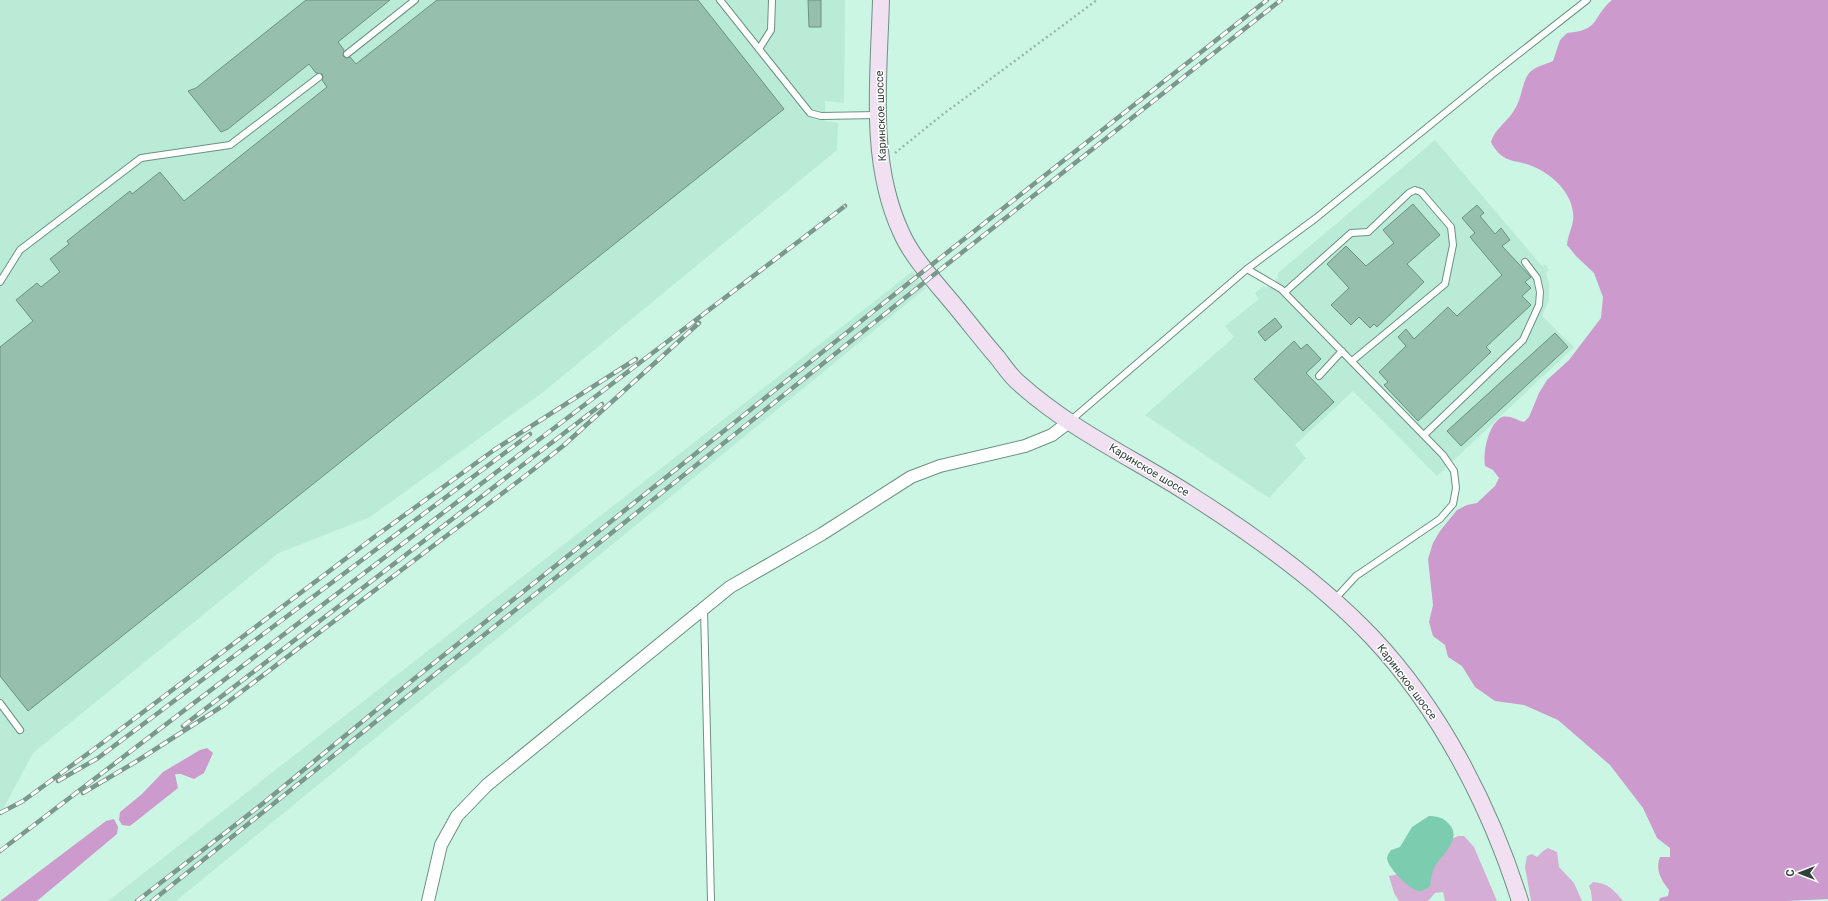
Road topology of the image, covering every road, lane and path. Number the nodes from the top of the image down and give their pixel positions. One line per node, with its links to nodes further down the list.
1 (415, 0): 8 (lane)
2 (720, 0): 7 (lane)
3 (772, 0): 7 (lane)
4 (881, 0): 10 (street, Каринское шоссе)
5 (1096, 0): 11 (path)
6 (1586, 0): 13 (lane)
7 (759, 49): 10 (lane)
8 (347, 54)
9 (319, 76): 14 (lane)
10 (879, 115): 11 (street, Каринское шоссе)
11 (882, 164): 19 (street, Каринское шоссе)
12 (1524, 262): 20 (lane)
13 (1247, 269): 15 (lane); 19 (lane)
14 (0, 282)
15 (1285, 292): 16 (lane); 17 (lane)
16 (1342, 351): 17 (lane); 18 (lane)
17 (1352, 361): 20 (lane)
18 (1319, 376)
19 (1069, 422): 21 (street, Каринское шоссе); 22 (street)
20 (1424, 435): 21 (lane)
21 (1334, 600): 27 (street, Каринское шоссе)
22 (704, 608): 25 (street); 26 (lane)
23 (0, 703): 24 (lane)
24 (20, 730)
25 (428, 901)
26 (711, 901)
27 (1520, 901)

